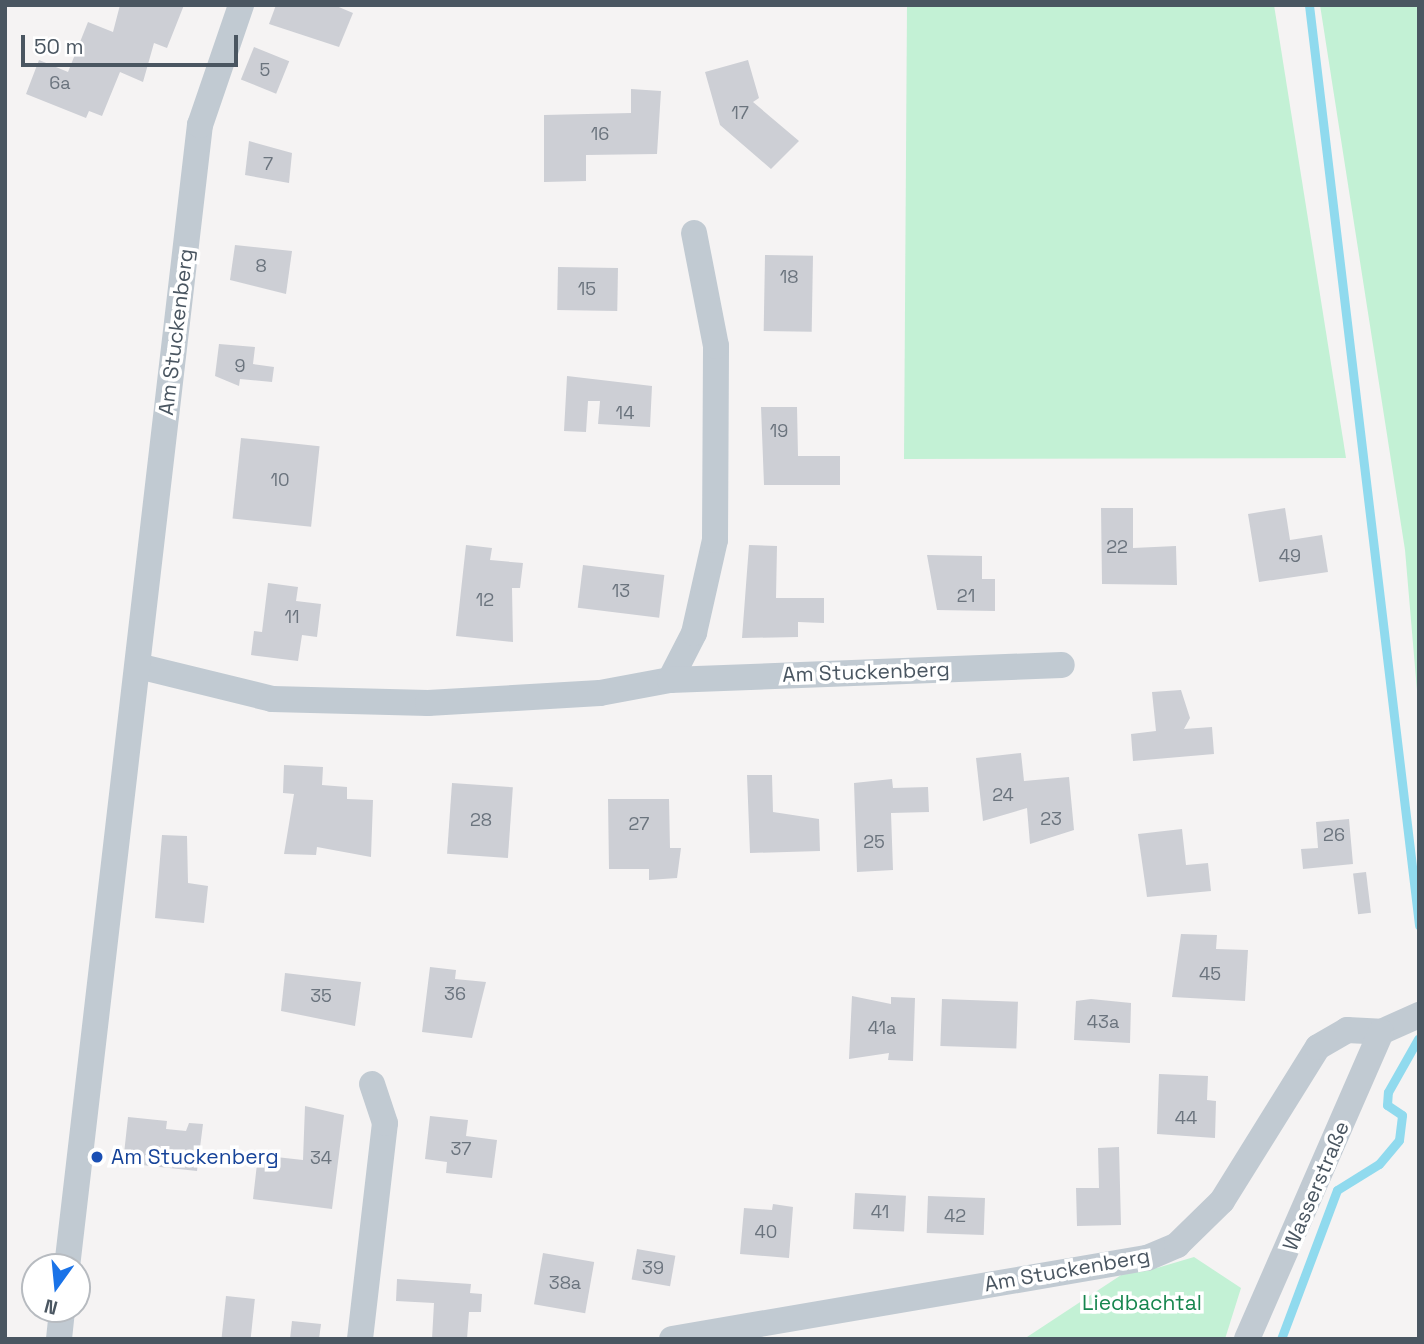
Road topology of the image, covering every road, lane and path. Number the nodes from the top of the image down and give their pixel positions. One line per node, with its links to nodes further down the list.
1 (241, 5): 4 (street, Am Stuckenberg)
2 (694, 233): 5 (street)
3 (1062, 665): 5 (street, Am Stuckenberg)
4 (138, 666): 5 (street, Am Stuckenberg); 9 (street, Am Stuckenberg)
5 (670, 680)
6 (1419, 1015): 7 (street)
7 (1369, 1030): 11 (street, Am Stuckenberg); 12 (street, Wasserstraße)
8 (372, 1084): 10 (street)
9 (69, 1253)
10 (360, 1339)
11 (672, 1339)
12 (1248, 1339)

